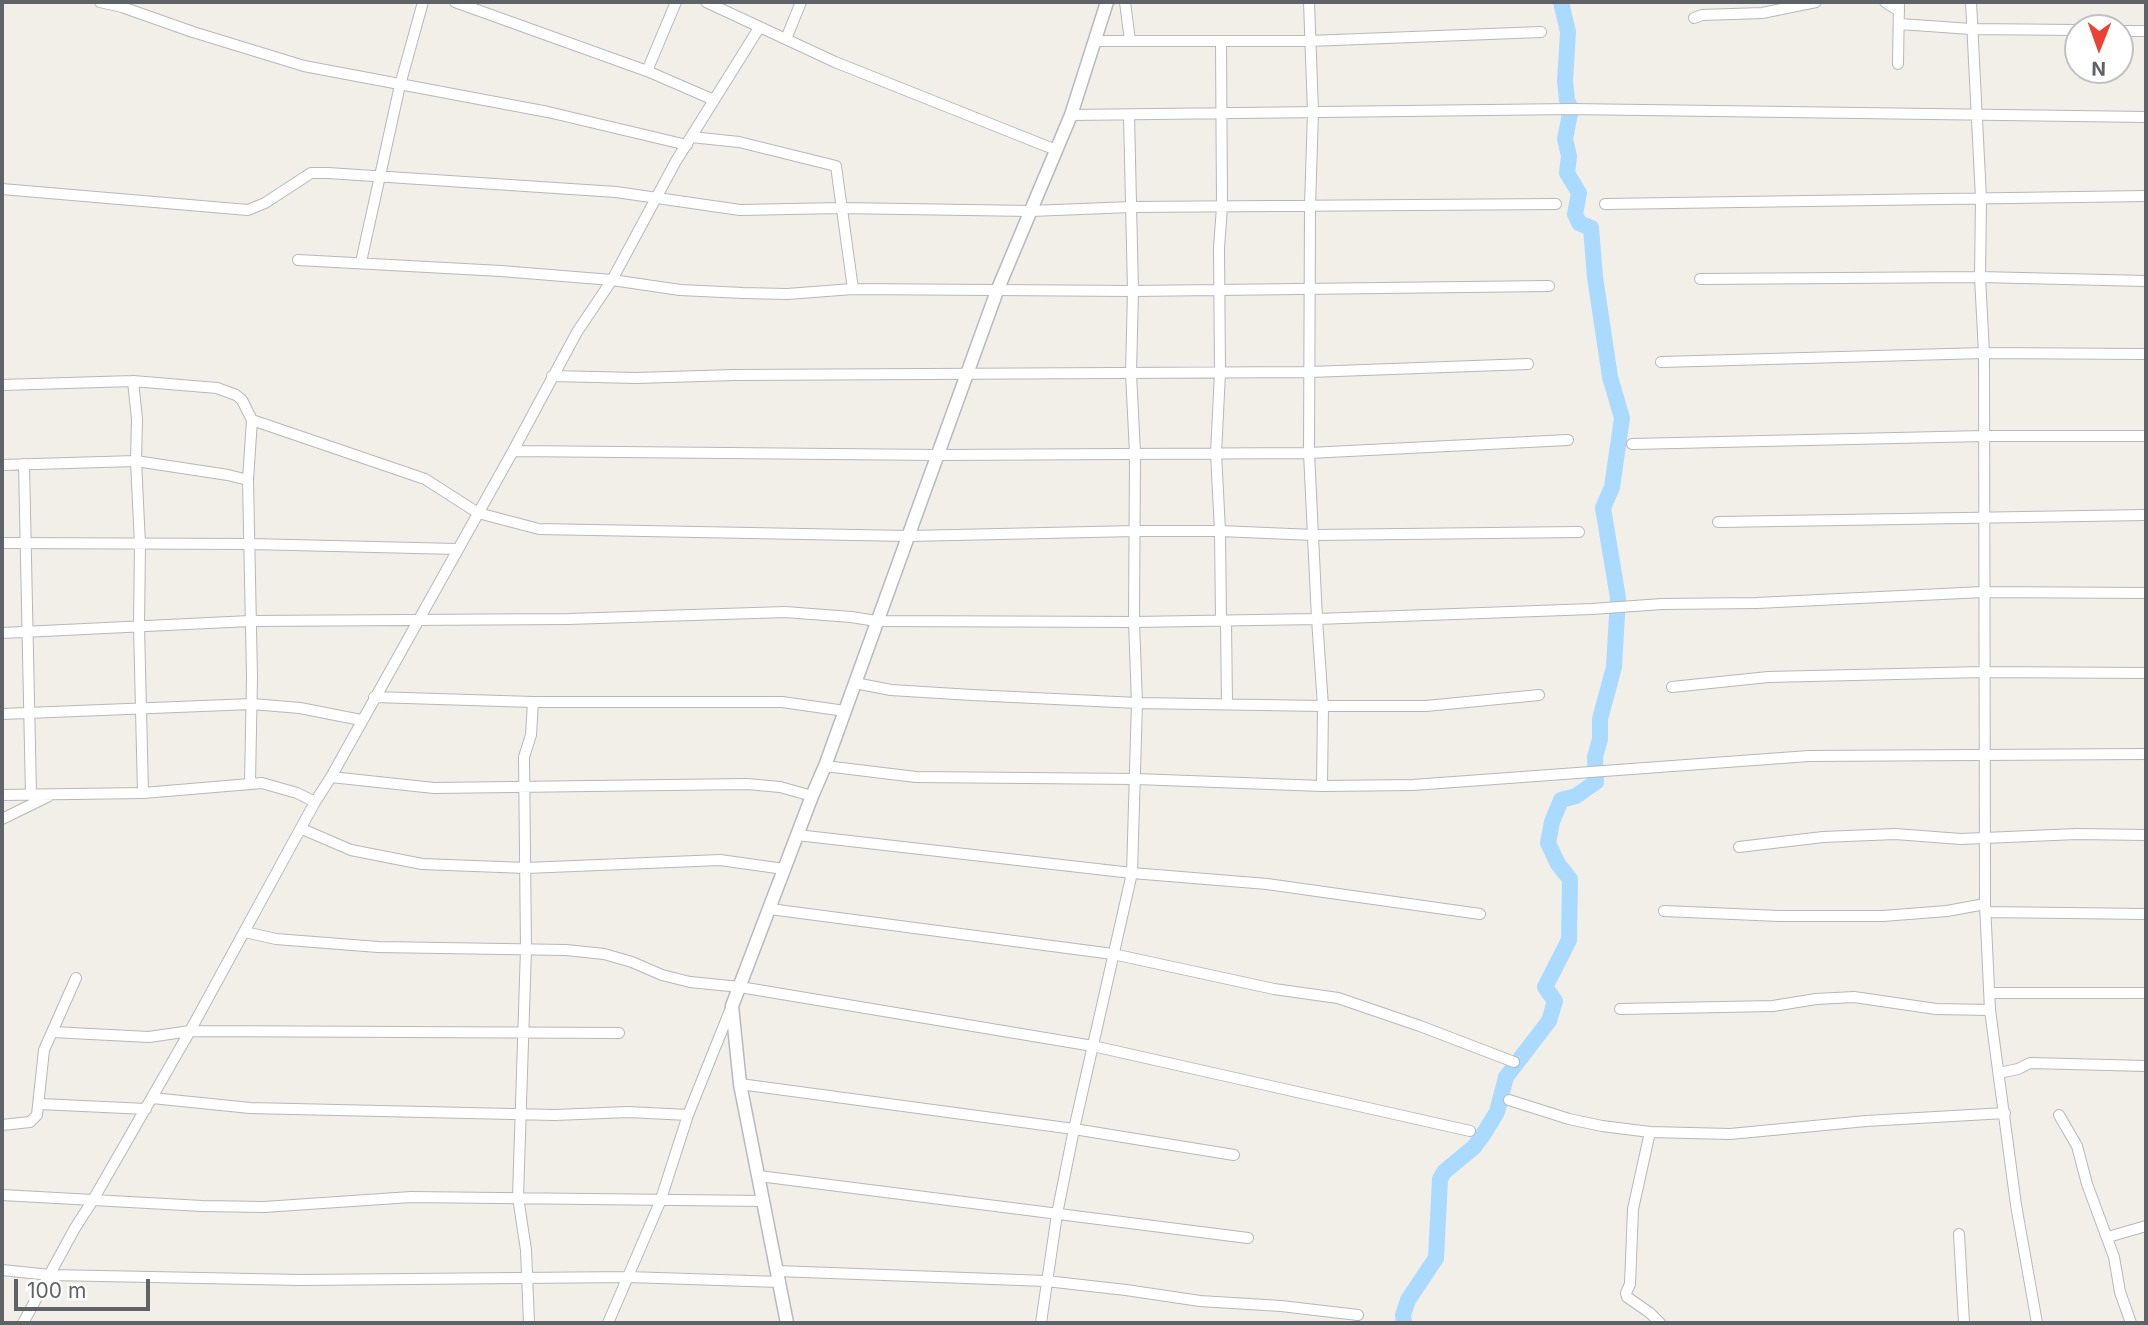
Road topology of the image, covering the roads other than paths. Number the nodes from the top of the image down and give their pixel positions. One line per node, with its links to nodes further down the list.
1 (100, 2): 27 (street)
2 (423, 2): 27 (street)
3 (455, 2): 26 (street)
4 (676, 2): 26 (street)
5 (706, 2): 16 (street)
6 (801, 2): 20 (street)
7 (1107, 2): 21 (street)
8 (1125, 2): 22 (street)
9 (1309, 2): 24 (street)
10 (1816, 2): 14 (street)
11 (1885, 2): 13 (street)
12 (1970, 2): 17 (street)
13 (1899, 6): 15 (street)
14 (1694, 18)
15 (1900, 24): 17 (street); 25 (street)
16 (759, 28): 20 (street); 28 (street)
17 (1971, 29): 18 (street); 31 (street)
18 (2064, 30)
19 (1541, 32): 24 (street)
20 (786, 38): 36 (street)
21 (1096, 41): 22 (street); 32 (street)
22 (1130, 41): 23 (street)
23 (1221, 41): 24 (street); 30 (street)
24 (1309, 41): 29 (street)
25 (1898, 64)
26 (646, 71): 28 (street)
27 (400, 85): 35 (street); 37 (street)
28 (714, 100): 35 (street)
29 (1313, 112): 30 (street); 31 (street); 45 (street)
30 (1223, 113): 33 (street); 44 (street)
31 (1976, 115): 34 (street); 41 (street)
32 (1071, 116): 33 (street); 36 (street)
33 (1129, 116): 46 (street)
34 (2146, 117)
35 (689, 141): 40 (street); 47 (street)
36 (1056, 150): 48 (street)
37 (382, 175): 38 (street); 40 (street); 50 (street)
38 (2, 189)
39 (2146, 196): 41 (street)
40 (658, 197): 47 (street); 53 (street)
41 (1981, 198): 43 (street); 51 (street)
42 (1556, 204): 45 (street)
43 (1605, 204)
44 (1222, 206): 45 (street); 46 (street); 58 (street)
45 (1310, 206): 56 (street)
46 (1131, 207): 48 (street); 60 (street)
47 (840, 208): 48 (street); 57 (street)
48 (1031, 211): 59 (street)
49 (298, 260): 50 (street)
50 (361, 262): 53 (street)
51 (1980, 277): 52 (street); 54 (street); 61 (street)
52 (1700, 279)
53 (612, 280): 57 (street); 69 (street)
54 (2146, 281)
55 (1549, 286): 56 (street)
56 (1311, 288): 58 (street); 65 (street)
57 (853, 289): 59 (street)
58 (1220, 289): 60 (street); 67 (street)
59 (997, 291): 60 (street); 68 (street)
60 (1133, 291): 66 (street)
61 (1984, 354): 62 (street); 63 (street); 73 (street)
62 (2146, 354)
63 (1661, 362)
64 (1528, 364): 65 (street)
65 (1310, 372): 67 (street); 80 (street)
66 (1132, 373): 67 (street); 68 (street); 78 (street)
67 (1220, 373): 79 (street)
68 (969, 374): 69 (street); 81 (street)
69 (552, 376): 77 (street)
70 (133, 381): 71 (street); 72 (street); 82 (street)
71 (2, 385)
72 (252, 420): 85 (street); 86 (street)
73 (1984, 436): 74 (street); 76 (street); 88 (street)
74 (2146, 436)
75 (1568, 440): 80 (street)
76 (1632, 444)
77 (513, 451): 81 (street); 86 (street)
78 (1135, 453): 79 (street); 81 (street); 90 (street)
79 (1216, 453): 80 (street); 91 (street)
80 (1309, 453): 93 (street)
81 (939, 455): 94 (street)
82 (136, 461): 83 (street); 85 (street); 97 (street)
83 (24, 464): 84 (street); 96 (street)
84 (2, 465)
85 (248, 480): 98 (street)
86 (478, 513): 94 (street); 99 (street)
87 (2146, 515): 88 (street)
88 (1983, 517): 89 (street); 100 (street)
89 (1718, 522)
90 (1136, 531): 91 (street); 94 (street); 107 (street)
91 (1220, 531): 93 (street); 105 (street)
92 (1579, 532): 93 (street)
93 (1314, 535): 102 (street)
94 (908, 537): 104 (street)
95 (2, 543): 96 (street)
96 (26, 543): 97 (street); 110 (street)
97 (140, 544): 98 (street); 108 (street)
98 (250, 544): 99 (street); 103 (street)
99 (457, 549): 106 (street)
100 (1983, 592): 101 (street); 102 (street); 111 (street)
101 (2146, 593)
102 (1317, 619): 105 (street); 121 (street)
103 (250, 621): 106 (street); 108 (street); 119 (street)
104 (876, 621): 106 (street); 107 (street); 113 (street)
105 (1224, 621): 107 (street); 120 (street)
106 (417, 622): 116 (street)
107 (1134, 622): 118 (street)
108 (139, 626): 110 (street); 122 (street)
109 (2, 633): 110 (street)
110 (27, 633): 125 (street)
111 (1983, 673): 112 (street); 114 (street); 128 (street)
112 (2146, 673)
113 (855, 683): 118 (street); 123 (street)
114 (1672, 687)
115 (1539, 695): 121 (street)
116 (374, 697): 117 (street); 126 (street)
117 (533, 702): 123 (street); 134 (street)
118 (1137, 703): 120 (street); 131 (street)
119 (252, 704): 122 (street); 126 (street); 132 (street)
120 (1227, 704): 121 (street)
121 (1323, 706): 133 (street)
122 (140, 708): 125 (street); 135 (street)
123 (845, 711): 129 (street)
124 (2, 714): 125 (street)
125 (28, 714): 138 (street)
126 (361, 720): 130 (street)
127 (2146, 754): 128 (street)
128 (1984, 756): 133 (street); 145 (street)
129 (825, 766): 131 (street); 139 (street)
130 (331, 777): 134 (street); 140 (street)
131 (1136, 779): 133 (street); 149 (street)
132 (250, 783): 135 (street); 140 (street)
133 (1322, 786)
134 (526, 787): 139 (street); 147 (street)
135 (143, 793): 136 (street)
136 (53, 794): 138 (street); 141 (street)
137 (2, 795): 138 (street)
138 (31, 795)
139 (812, 796): 143 (street)
140 (316, 802): 142 (street)
141 (2, 820)
142 (302, 829): 147 (street); 155 (street)
143 (797, 835): 148 (street); 149 (street)
144 (2146, 835): 145 (street)
145 (1986, 837): 146 (street); 150 (street)
146 (1740, 847)
147 (526, 868): 148 (street); 156 (street)
148 (783, 869): 151 (street)
149 (1132, 873): 153 (street); 157 (street)
150 (1985, 908): 152 (street); 154 (street); 160 (street)
151 (770, 909): 157 (street); 159 (street)
152 (1664, 911)
153 (1480, 914)
154 (2146, 914)
155 (245, 932): 156 (street); 165 (street)
156 (526, 949): 159 (street); 167 (street)
157 (1113, 954): 169 (street); 170 (street)
158 (76, 978): 166 (street)
159 (740, 986): 162 (street); 169 (street)
160 (1990, 993): 161 (street); 164 (street)
161 (2146, 993)
162 (732, 1006): 173 (street); 180 (street)
163 (1620, 1009): 164 (street)
164 (1990, 1010): 172 (street)
165 (190, 1031): 166 (street); 167 (street); 174 (street)
166 (52, 1032): 176 (street)
167 (523, 1033): 168 (street); 178 (street)
168 (619, 1033)
169 (1093, 1046): 183 (street); 184 (street)
170 (1514, 1062)
171 (2146, 1066): 172 (street)
172 (1998, 1073): 179 (street)
173 (740, 1084): 183 (street); 187 (street)
174 (152, 1098): 177 (street); 178 (street)
175 (1509, 1100): 185 (street)
176 (40, 1104): 177 (street); 182 (street)
177 (146, 1109): 190 (street)
178 (522, 1113): 180 (street); 189 (street)
179 (2005, 1113): 185 (street); 212 (street)
180 (688, 1115): 192 (street)
181 (2059, 1115): 196 (street)
182 (2, 1125)
183 (1074, 1129): 186 (street); 193 (street)
184 (1470, 1131)
185 (1650, 1132): 210 (street)
186 (1234, 1155)
187 (759, 1176): 191 (street); 193 (street)
188 (2, 1195): 190 (street)
189 (518, 1197): 190 (street); 192 (street); 202 (street)
190 (93, 1200): 199 (street)
191 (764, 1201): 192 (street); 200 (street)
192 (660, 1202): 201 (street)
193 (1057, 1214): 197 (street); 203 (street)
194 (2146, 1226): 196 (street)
195 (1959, 1234): 211 (street)
196 (2108, 1237): 213 (street)
197 (1248, 1238)
198 (2, 1270): 199 (street)
199 (50, 1275): 202 (street); 205 (street)
200 (778, 1276): 201 (street); 203 (street); 208 (street)
201 (628, 1277): 202 (street); 207 (street)
202 (527, 1279): 206 (street)
203 (1046, 1282): 204 (street); 209 (street)
204 (1358, 1315)
205 (23, 1323)
206 (529, 1323)
207 (608, 1323)
208 (787, 1323)
209 (1041, 1323)
210 (1660, 1323)
211 (1964, 1323)
212 (2037, 1323)
213 (2131, 1323)

